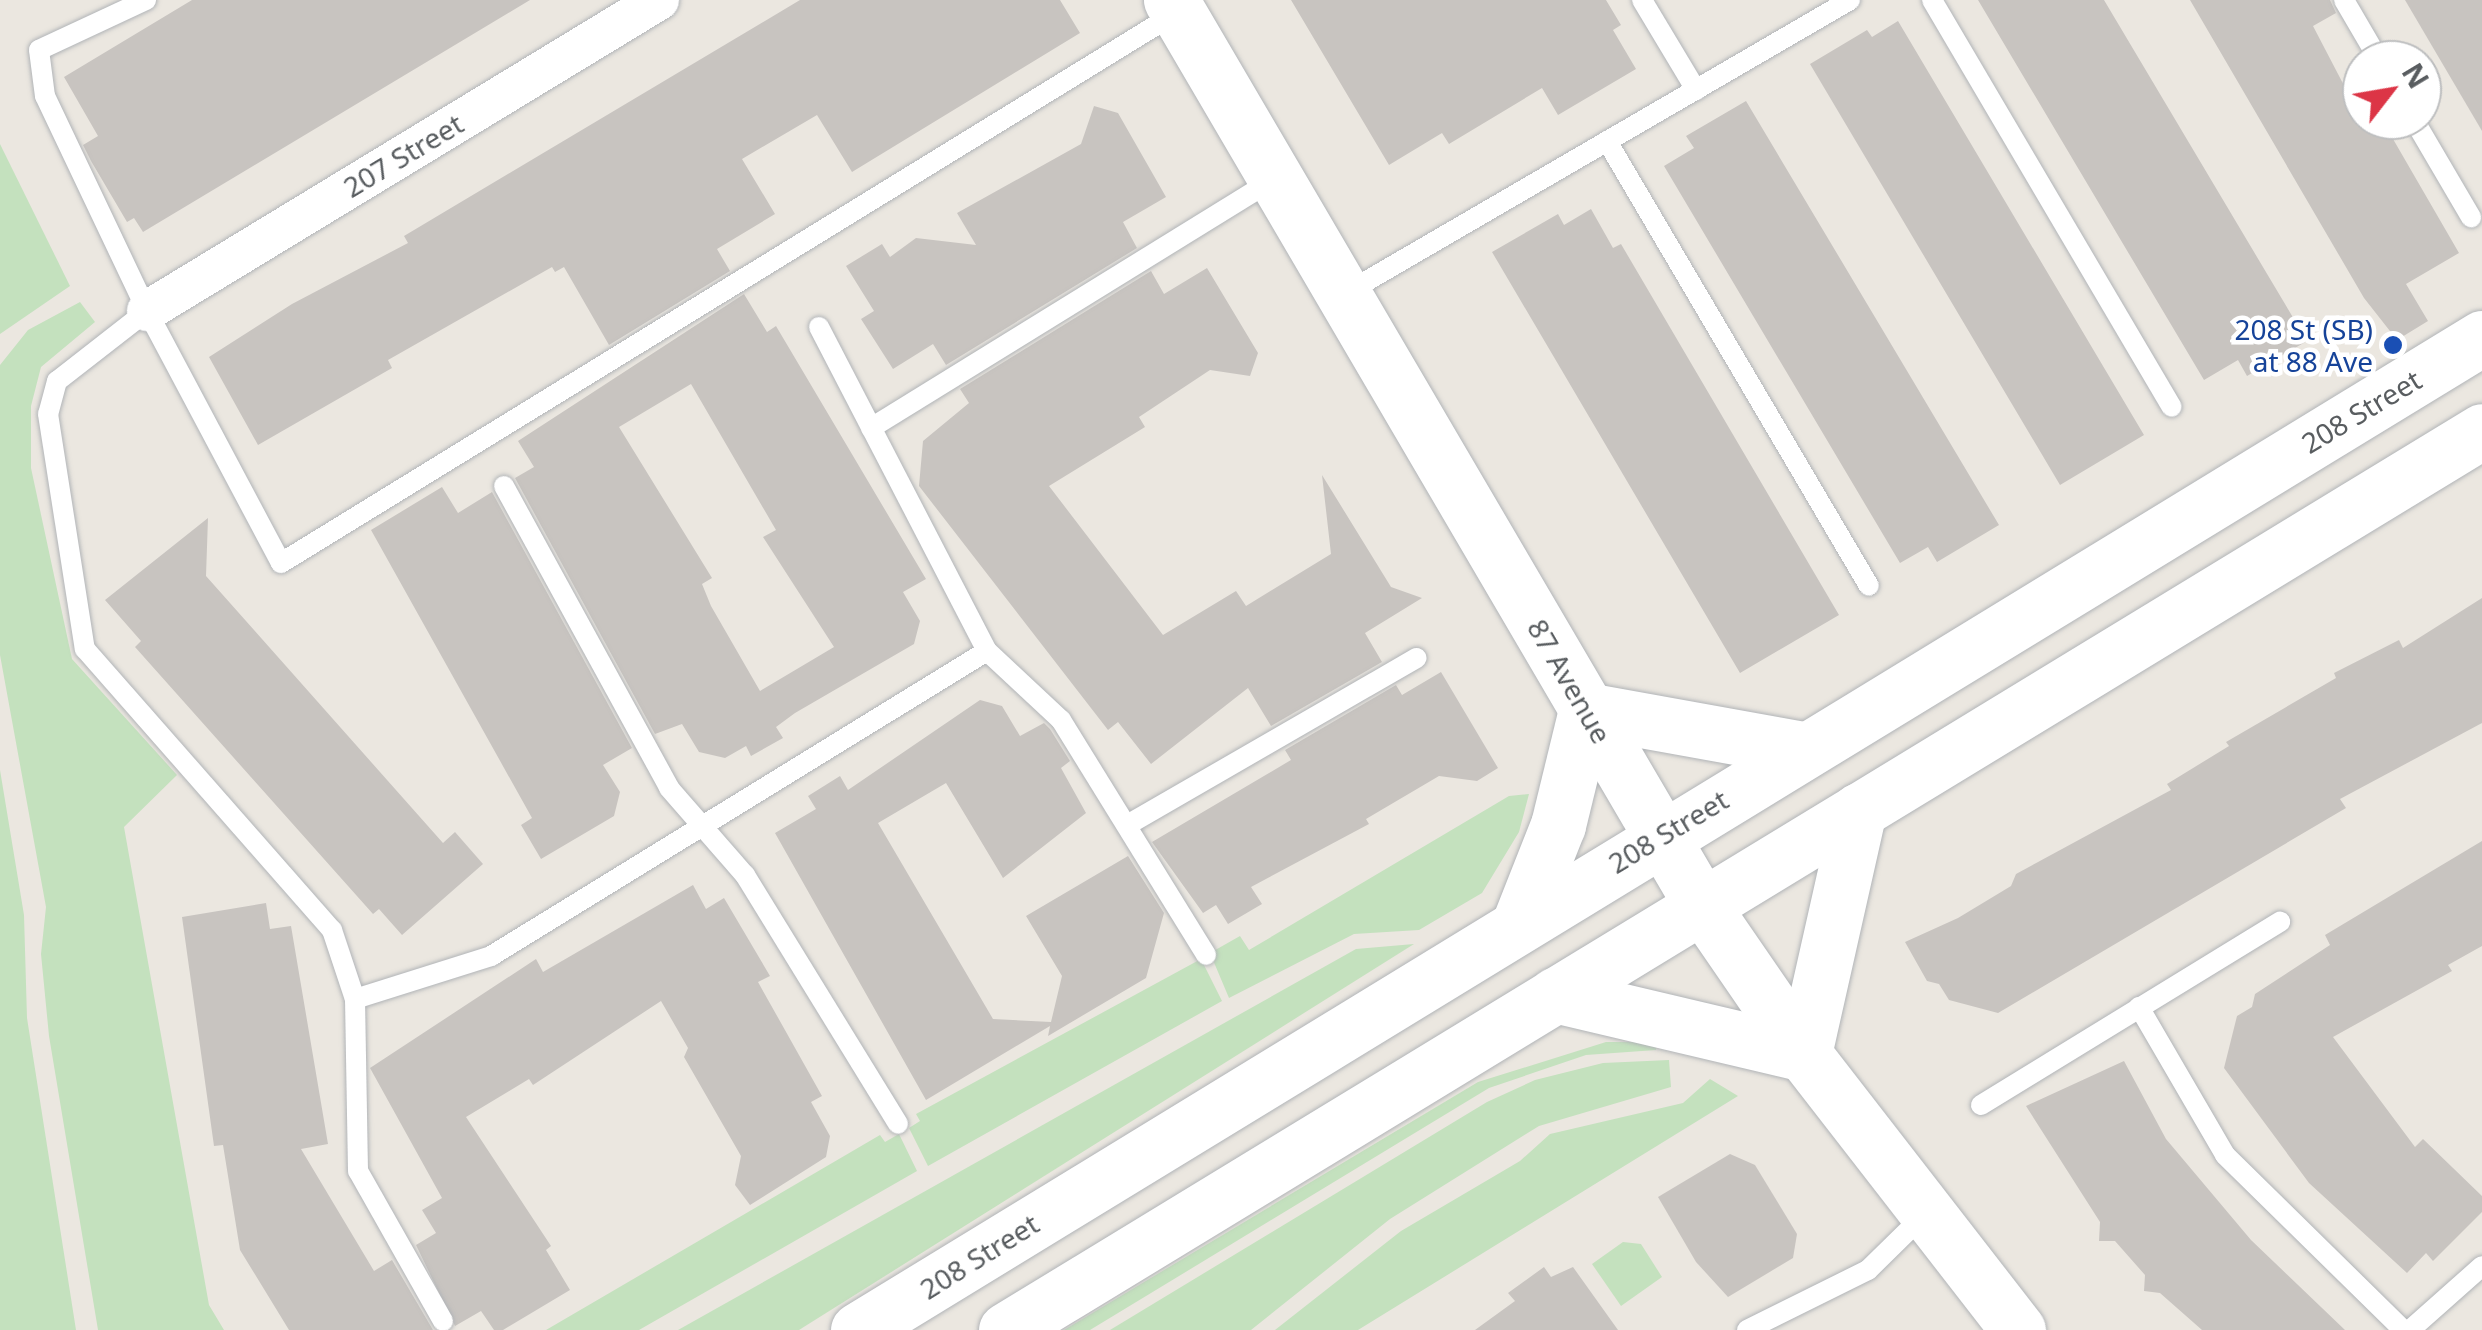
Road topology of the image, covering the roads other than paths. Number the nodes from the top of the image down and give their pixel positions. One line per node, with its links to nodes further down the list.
1 (146, 0): 15 (lane)
2 (660, 0): 15 (street, 207 Street)
3 (1642, 0): 9 (lane)
4 (1850, 0): 9 (lane)
5 (1932, 0): 18 (lane)
6 (2344, 0): 8 (lane)
7 (1174, 6): 12 (main road, 87 Avenue); 15 (lane)
8 (2367, 40)
9 (1696, 90): 11 (lane)
10 (2426, 140): 13 (lane)
11 (1607, 141): 14 (lane); 22 (lane)
12 (1275, 178): 14 (main road, 87 Avenue); 19 (lane)
13 (2471, 217)
14 (1346, 294): 25 (main road, 87 Avenue)
15 (147, 311): 36 (lane)
16 (819, 327): 19 (lane)
17 (2482, 338): 26 (main road, 208 Street)
18 (2172, 407)
19 (871, 428): 23 (lane)
20 (2482, 431): 27 (main road)
21 (504, 486): 29 (lane)
22 (1870, 586)
23 (987, 651): 28 (lane); 29 (lane)
24 (1416, 658): 28 (lane)
25 (1586, 710): 26 (main road); 30 (main road, 87 Avenue); 32 (main road)
26 (1803, 750): 30 (main road, 208 Street)
27 (1859, 810): 31 (main road); 38 (main road)
28 (1129, 824): 34 (lane)
29 (704, 826): 36 (lane); 40 (lane)
30 (1659, 836): 31 (main road, 87 Avenue); 32 (main road, 208 Street)
31 (1701, 904): 35 (main road); 38 (main road, 87 Avenue)
32 (1520, 921): 44 (main road, 208 Street)
33 (2280, 922): 37 (lane)
34 (1206, 956)
35 (1555, 994): 38 (main road); 45 (main road)
36 (356, 999): 43 (lane)
37 (2139, 1007): 39 (lane); 48 (lane)
38 (1804, 1054): 41 (main road, 87 Avenue)
39 (1980, 1106)
40 (898, 1124)
41 (1924, 1216): 46 (lane); 47 (main road, 87 Avenue)
42 (2482, 1266): 48 (lane)
43 (443, 1321)
44 (858, 1330)
45 (1006, 1330)
46 (1747, 1330)
47 (2018, 1330)
48 (2407, 1330)

